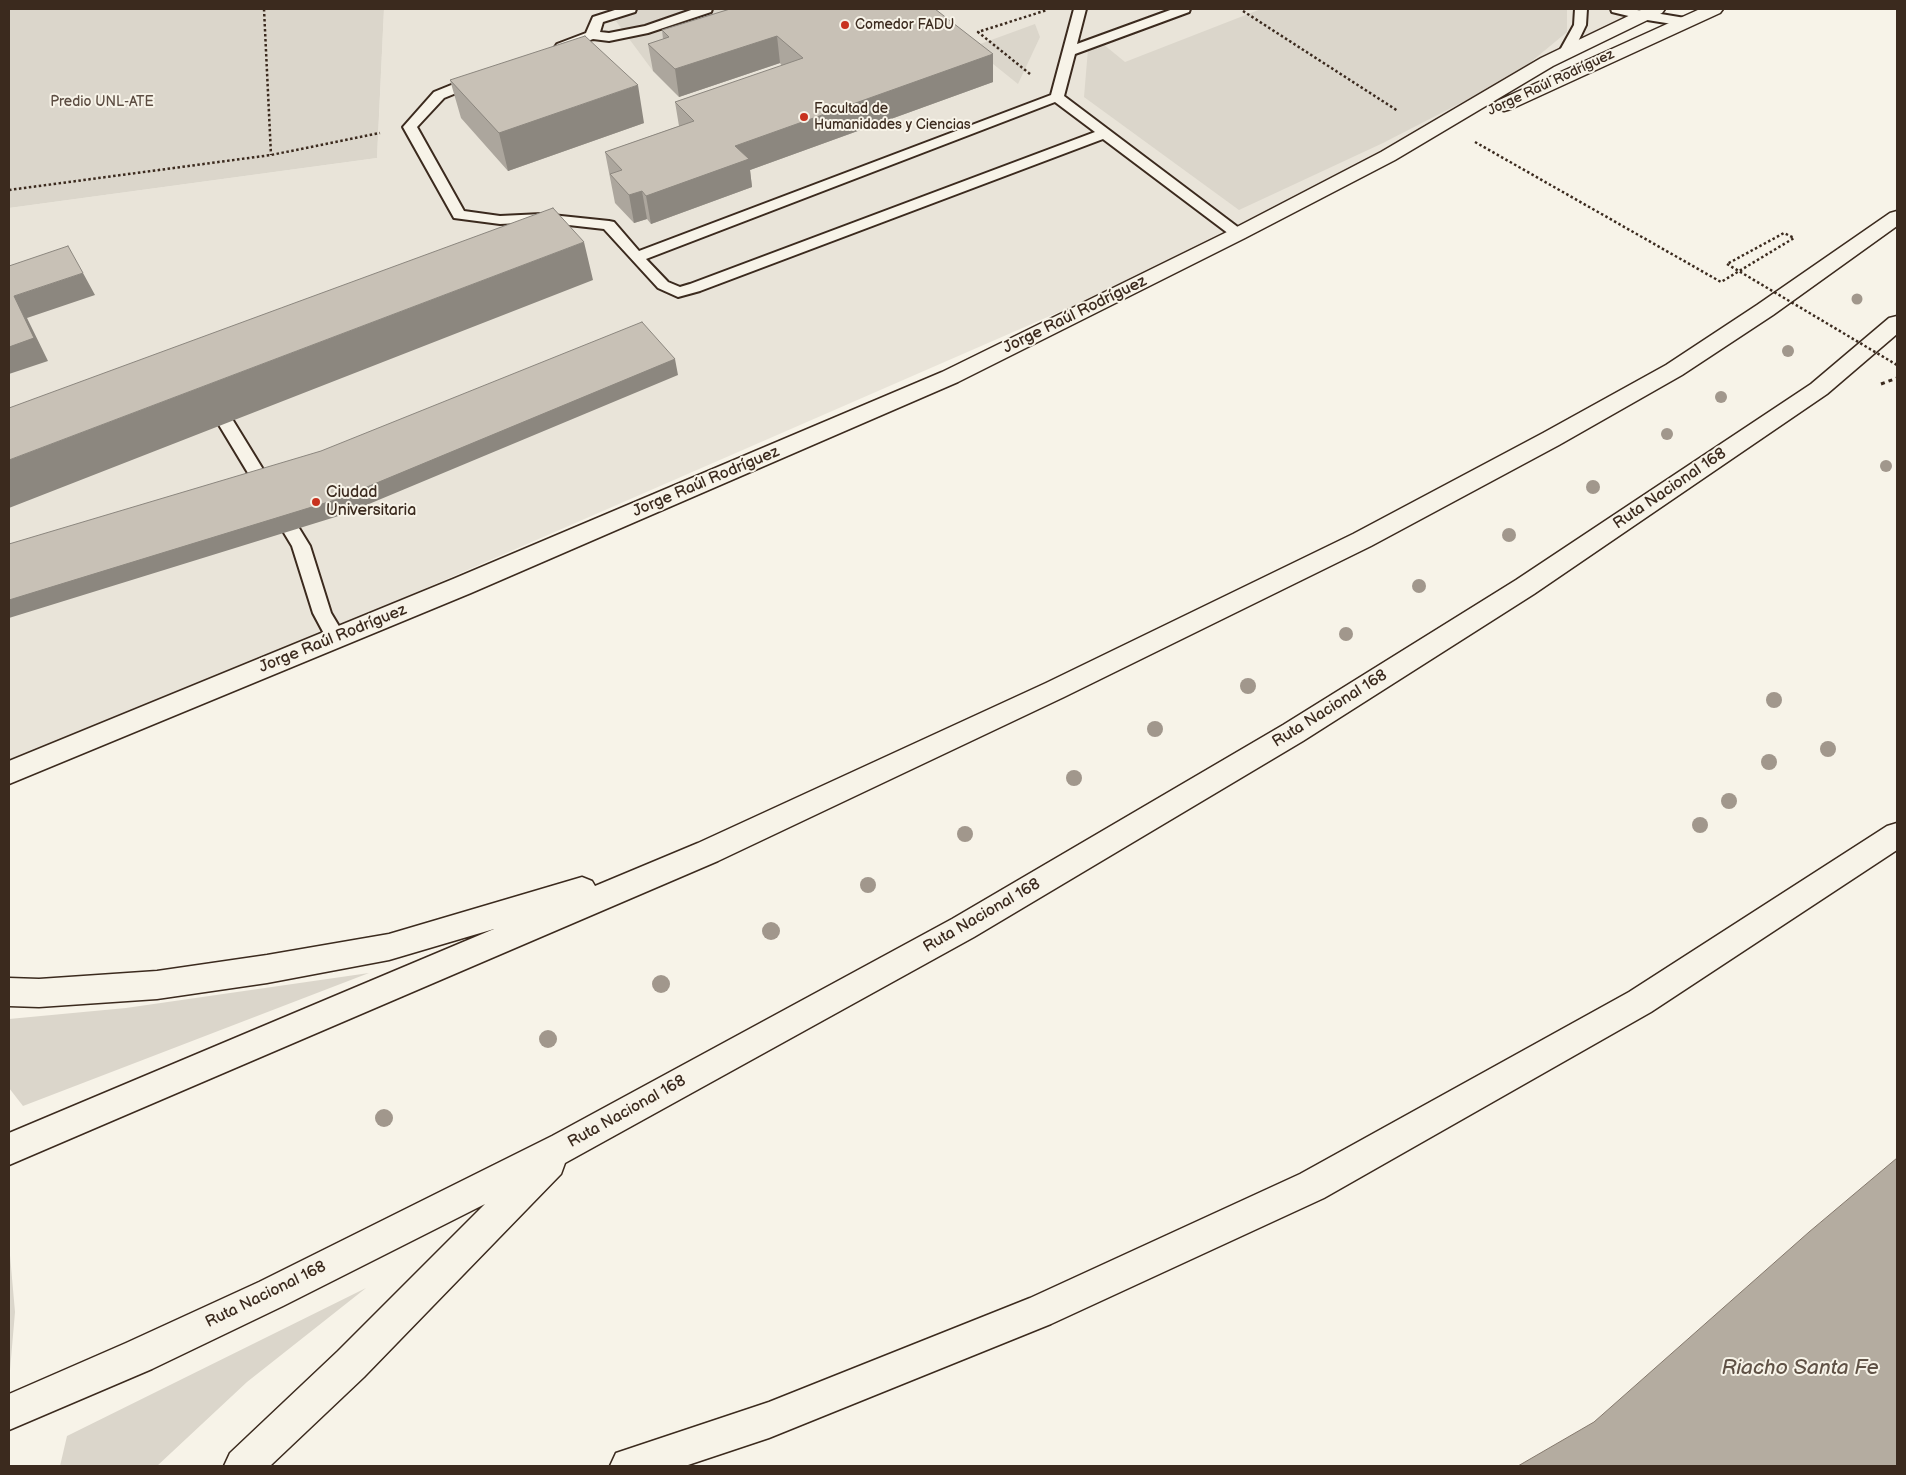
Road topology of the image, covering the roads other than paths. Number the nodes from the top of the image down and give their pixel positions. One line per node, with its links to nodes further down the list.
1 (630, 9): 10 (lane)
2 (706, 9): 10 (lane)
3 (1080, 9): 12 (lane)
4 (1184, 9): 12 (lane)
5 (1581, 9): 14 (lane)
6 (1617, 9): 8 (lane)
7 (1714, 9): 9 (main road, Jorge Raúl Rodríguez)
8 (1644, 11): 9 (lane); 11 (lane); 14 (main road, Jorge Raúl Rodríguez)
9 (1685, 22): 11 (main road, Jorge Raúl Rodríguez)
10 (592, 35): 13 (lane)
11 (1655, 36): 17 (main road, Jorge Raúl Rodríguez)
12 (1070, 51): 16 (lane)
13 (547, 52)
14 (1566, 52): 17 (main road, Jorge Raúl Rodríguez)
15 (493, 74): 21 (lane)
16 (1058, 97): 18 (lane); 21 (lane)
17 (1447, 126): 20 (main road, Jorge Raúl Rodríguez)
18 (1105, 133): 20 (lane); 21 (lane)
19 (1897, 217): 27 (main road)
20 (1238, 234): 24 (main road, Jorge Raúl Rodríguez)
21 (636, 257)
22 (1897, 322): 29 (main road, Ruta Nacional 168)
23 (201, 381): 24 (lane)
24 (336, 638): 25 (main road, Jorge Raúl Rodríguez)
25 (9, 773)
26 (1897, 835): 33 (main road)
27 (708, 852): 28 (main road); 30 (main road)
28 (9, 992)
29 (564, 1147): 31 (main road, Ruta Nacional 168); 32 (main road)
30 (9, 1150)
31 (9, 1412)
32 (242, 1466)
33 (629, 1466)

